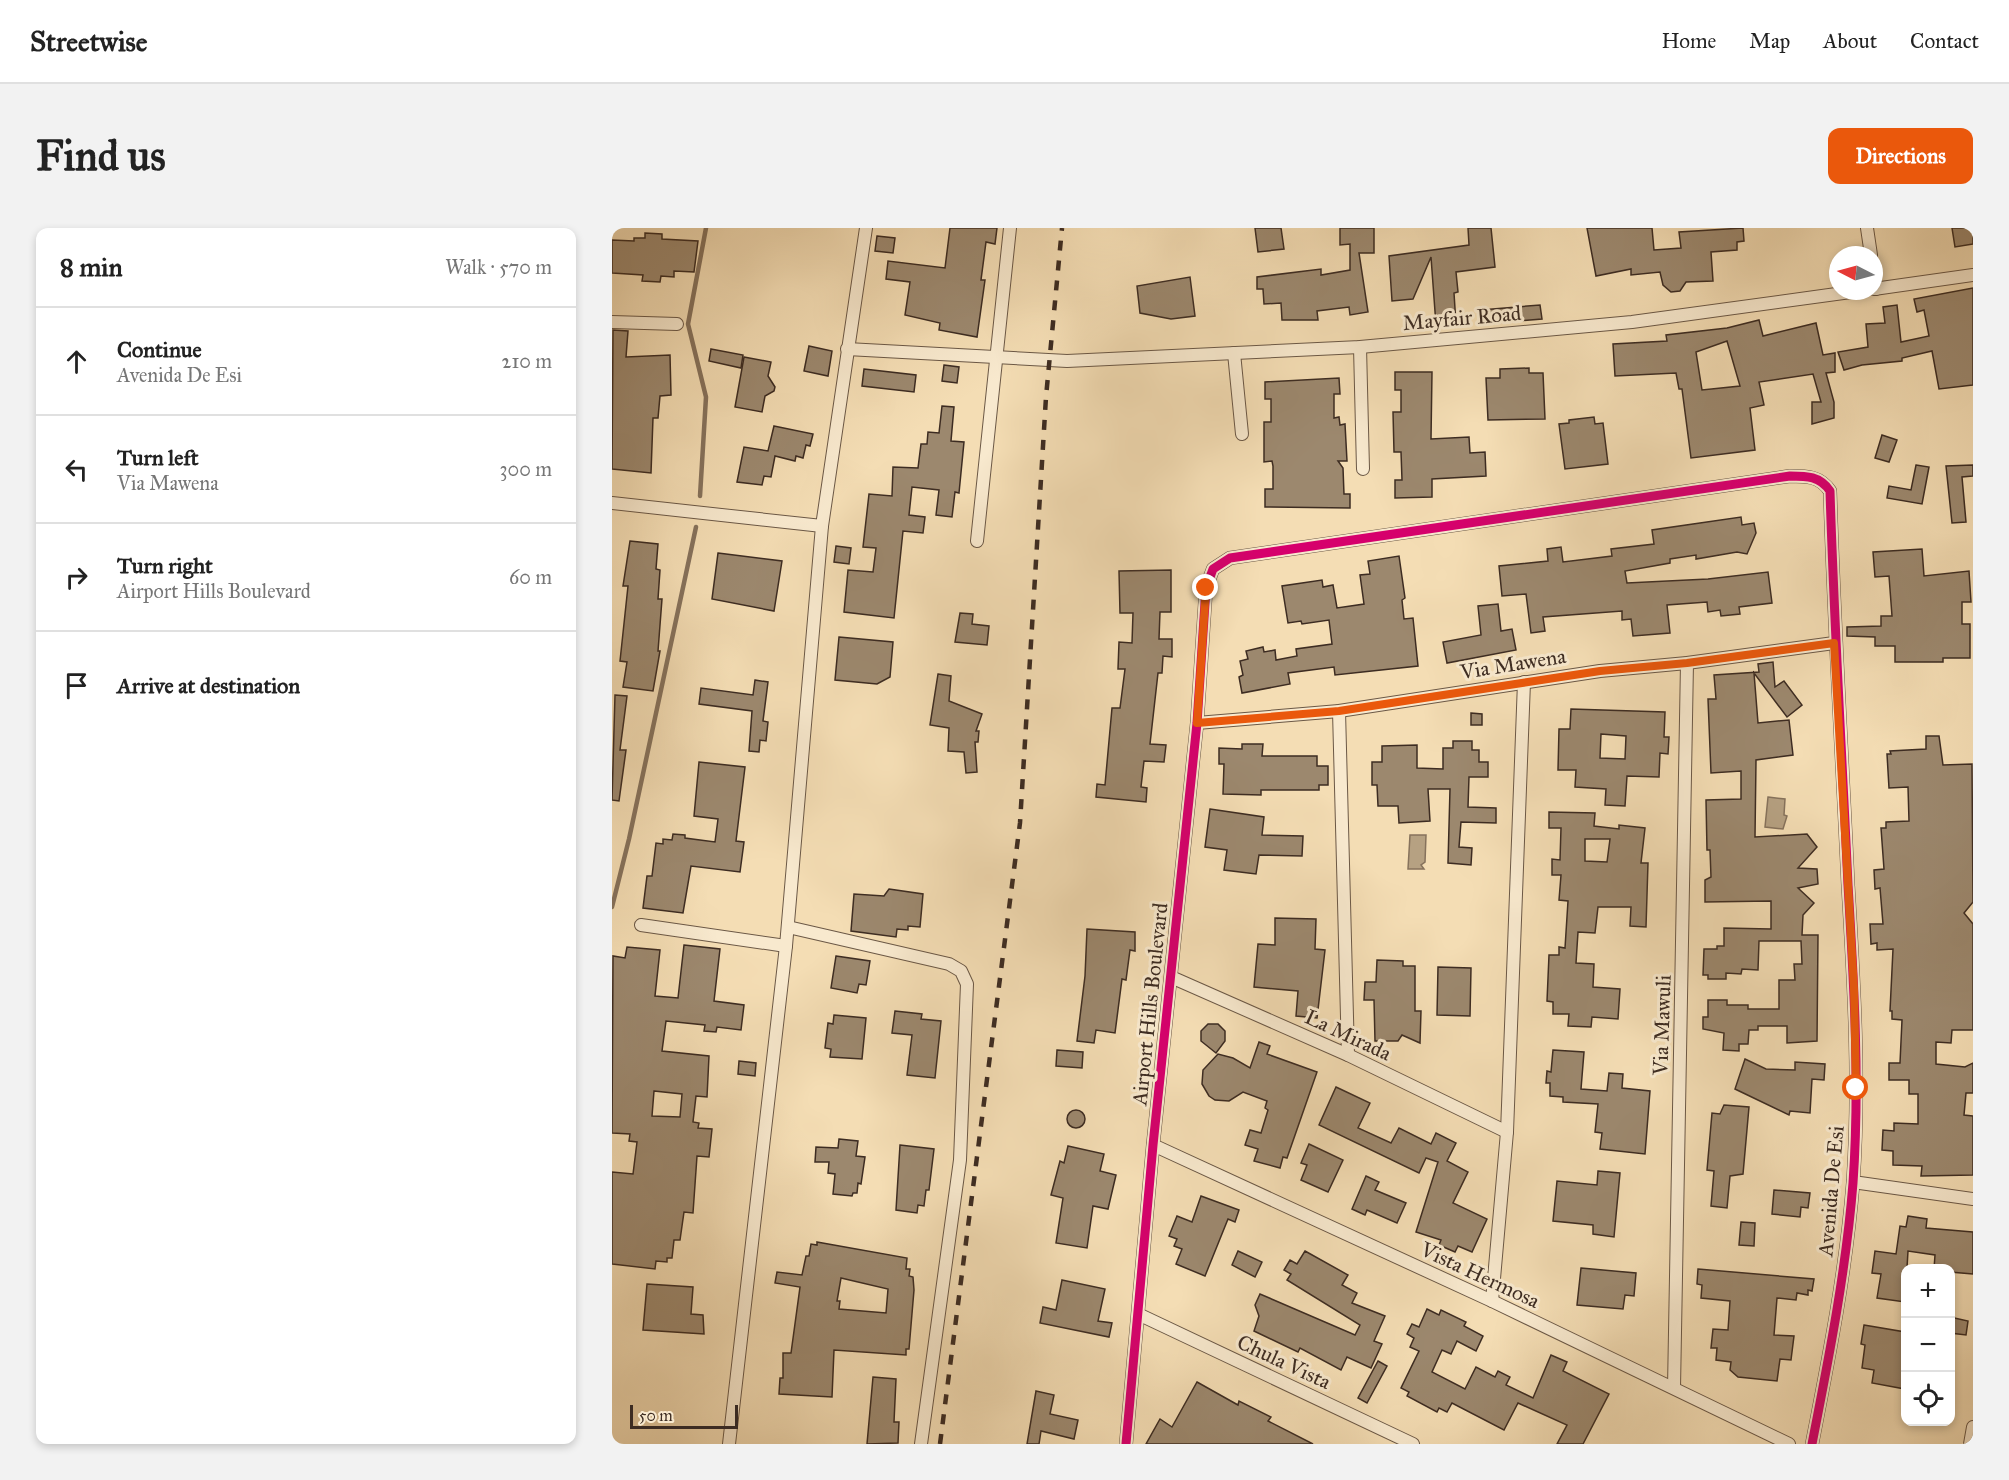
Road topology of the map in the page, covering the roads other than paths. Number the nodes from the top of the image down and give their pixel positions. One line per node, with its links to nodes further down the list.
1 (866, 228): 11 (street)
2 (1010, 228): 13 (street)
3 (1867, 228): 4 (street)
4 (1870, 246)
5 (1973, 275): 6 (street)
6 (1883, 288)
7 (1829, 295): 10 (street, Mayfair Road)
8 (612, 322): 9 (street)
9 (677, 324)
10 (1360, 347): 12 (street, Mayfair Road); 15 (street)
11 (847, 349): 13 (street, Mayfair Road); 18 (street)
12 (1234, 353): 13 (street, Mayfair Road); 14 (street)
13 (997, 358): 19 (street)
14 (1242, 434)
15 (1363, 469)
16 (1815, 478): 20 (street, Avenida De Esi); 24 (street, Airport Hills Boulevard)
17 (612, 502): 18 (street)
18 (822, 526): 26 (street)
19 (977, 541)
20 (1834, 643): 21 (street, Via Mawena); 32 (street, Avenida De Esi)
21 (1687, 663): 22 (street, Via Mawena); 36 (street, Via Mawuli)
22 (1524, 682): 23 (street, Via Mawena); 30 (street)
23 (1339, 711): 24 (street, Via Mawena); 29 (street)
24 (1197, 723): 28 (street, Airport Hills Boulevard)
25 (641, 925): 27 (street)
26 (788, 927): 27 (street); 39 (street)
27 (786, 946): 38 (street)
28 (1171, 977): 29 (street, La Mirada); 31 (street, Airport Hills Boulevard)
29 (1348, 1055): 30 (street, La Mirada)
30 (1507, 1132): 34 (street)
31 (1153, 1145): 34 (street, Vista Hermosa); 35 (street, Airport Hills Boulevard)
32 (1853, 1182): 33 (street); 43 (street, Avenida De Esi)
33 (1973, 1199)
34 (1492, 1301): 36 (street, Vista Hermosa)
35 (1138, 1314): 40 (street, Airport Hills Boulevard); 41 (street, Chula Vista)
36 (1674, 1388): 42 (street, Vista Hermosa)
37 (1973, 1426): 44 (street)
38 (729, 1444)
39 (921, 1444)
40 (1126, 1444)
41 (1413, 1444)
42 (1789, 1444)
43 (1812, 1444)
44 (1970, 1444)

